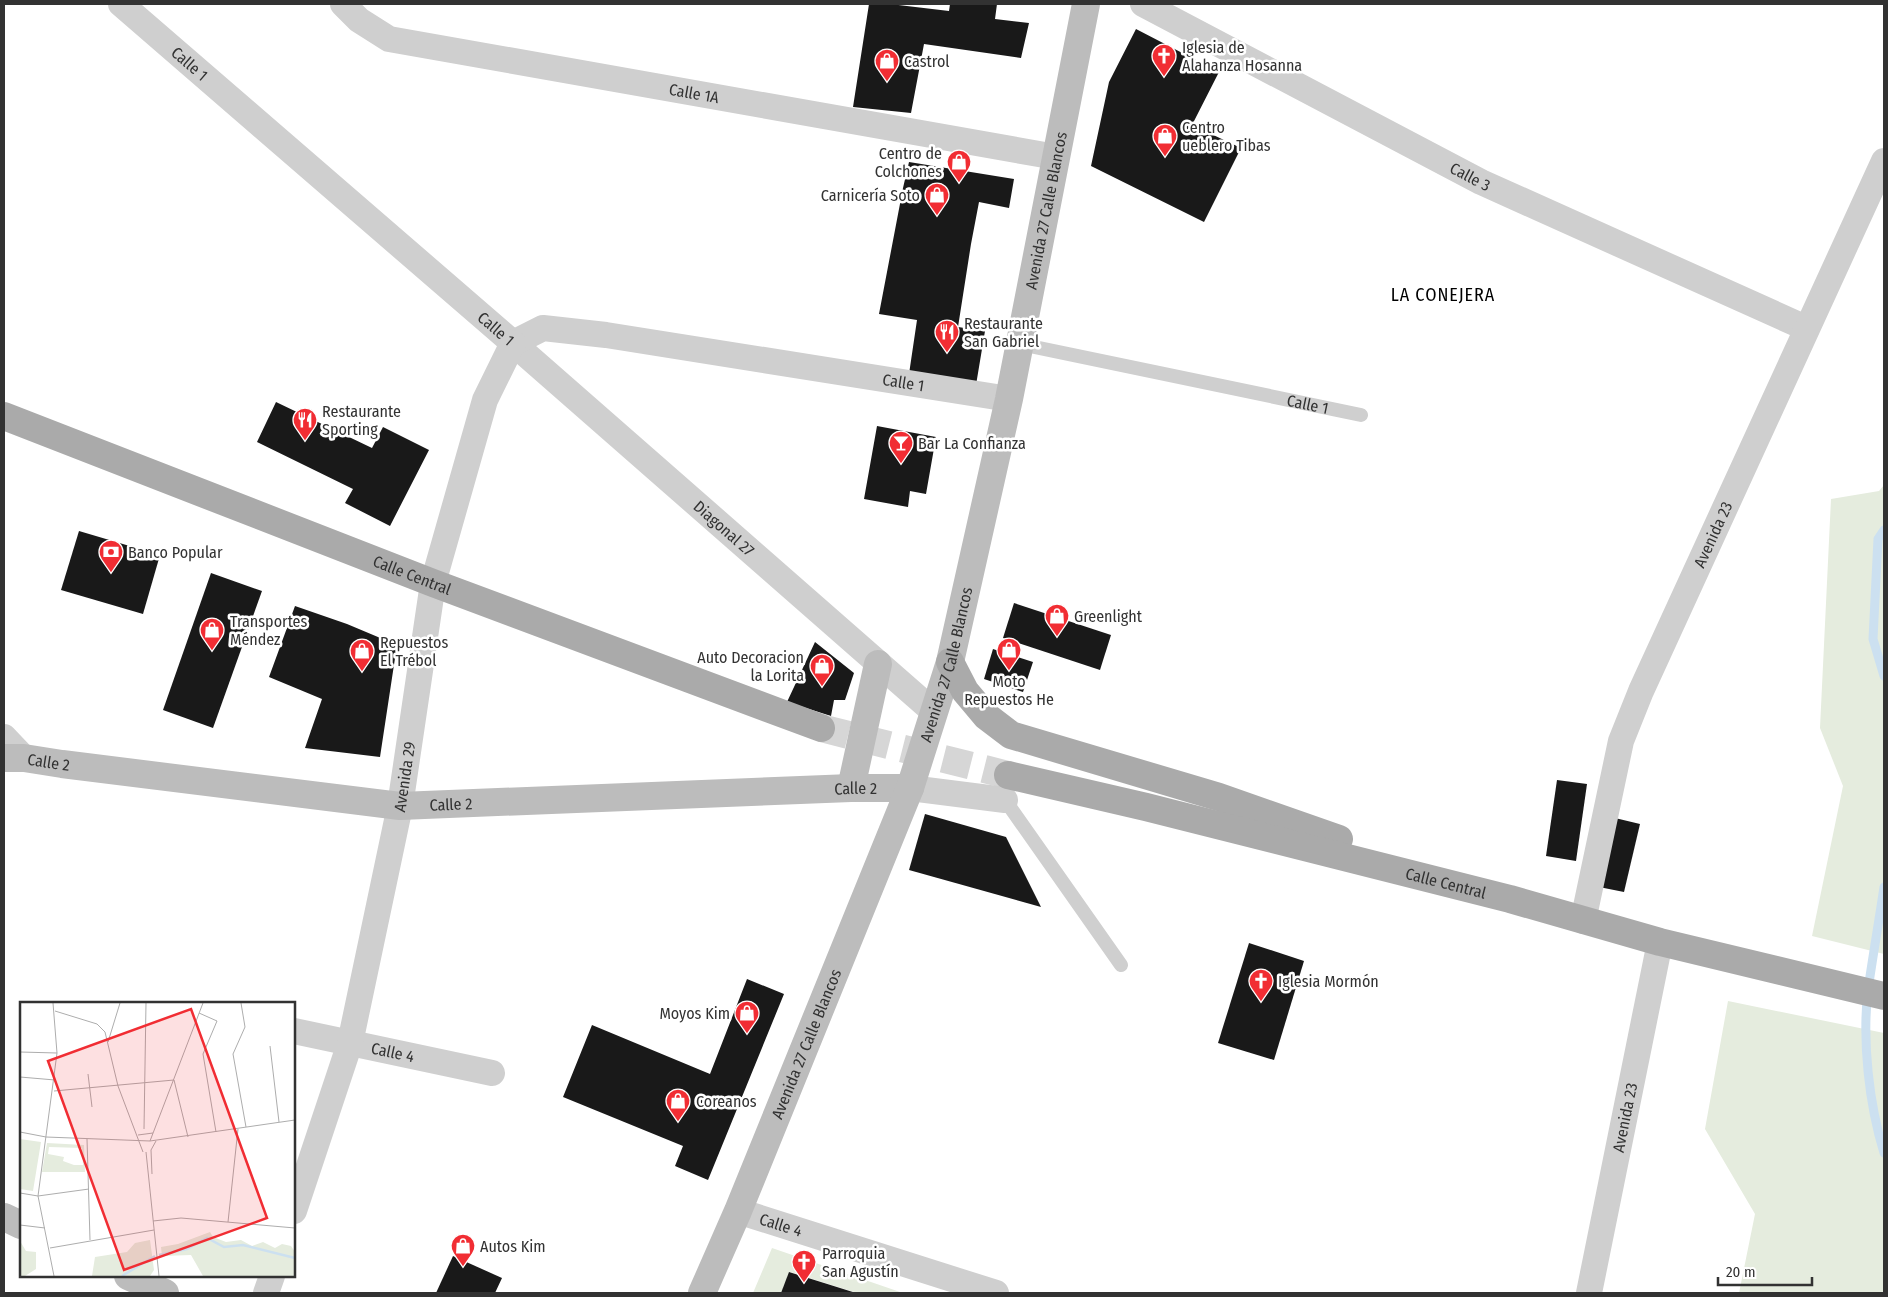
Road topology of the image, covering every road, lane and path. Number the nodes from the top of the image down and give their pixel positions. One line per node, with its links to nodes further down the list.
1 (120, 4): 8 (street, Calle 1)
2 (343, 4): 5 (street, Calle 1A)
3 (1086, 4): 5 (main road, Avenida 27 Calle Blancos)
4 (1143, 4): 7 (street, Calle 3)
5 (1056, 157): 9 (main road, Avenida 27 Calle Blancos)
6 (1884, 161): 7 (street, Avenida 23)
7 (1806, 328): 25 (street, Avenida 23)
8 (513, 343): 10 (street, Calle 1); 13 (street, Avenida 29); 15 (street, Diagonal 27)
9 (1020, 344): 10 (main road, Avenida 27 Calle Blancos); 11 (lane, Calle 1)
10 (1009, 399): 14 (main road, Avenida 27 Calle Blancos)
11 (1361, 415)
12 (4, 416): 13 (main road, Calle Central)
13 (433, 583): 17 (main road, Calle Central); 23 (street, Avenida 29)
14 (950, 662): 16 (main road, Avenida 27 Calle Blancos); 24 (main road)
15 (878, 664): 16 (street, Diagonal 27); 21 (main road)
16 (934, 712): 22 (main road, Avenida 27 Calle Blancos)
17 (821, 728)
18 (4, 737): 19 (street, Calle 2)
19 (14, 758): 23 (main road, Calle 2)
20 (1007, 787): 22 (street); 24 (main road, Calle Central); 27 (lane)
21 (850, 788): 22 (main road, Calle 2); 23 (main road, Calle 2)
22 (910, 788): 33 (main road, Avenida 27 Calle Blancos)
23 (400, 806): 30 (street, Avenida 29)
24 (1510, 900): 25 (main road, Calle Central)
25 (1583, 921): 26 (main road, Calle Central)
26 (1660, 942): 28 (main road, Calle Central); 42 (street, Avenida 23)
27 (1121, 965)
28 (1872, 993)
29 (295, 1031): 30 (street, Calle 4)
30 (350, 1043): 31 (street, Calle 4); 32 (street, Avenida 29)
31 (492, 1073)
32 (295, 1208)
33 (738, 1211): 40 (main road, Avenida 27 Calle Blancos); 41 (street, Calle 4)
34 (4, 1217): 35 (main road)
35 (20, 1225)
36 (130, 1277): 38 (main road)
37 (272, 1277): 39 (street)
38 (165, 1293)
39 (266, 1293)
40 (702, 1293)
41 (996, 1293)
42 (1589, 1293)

